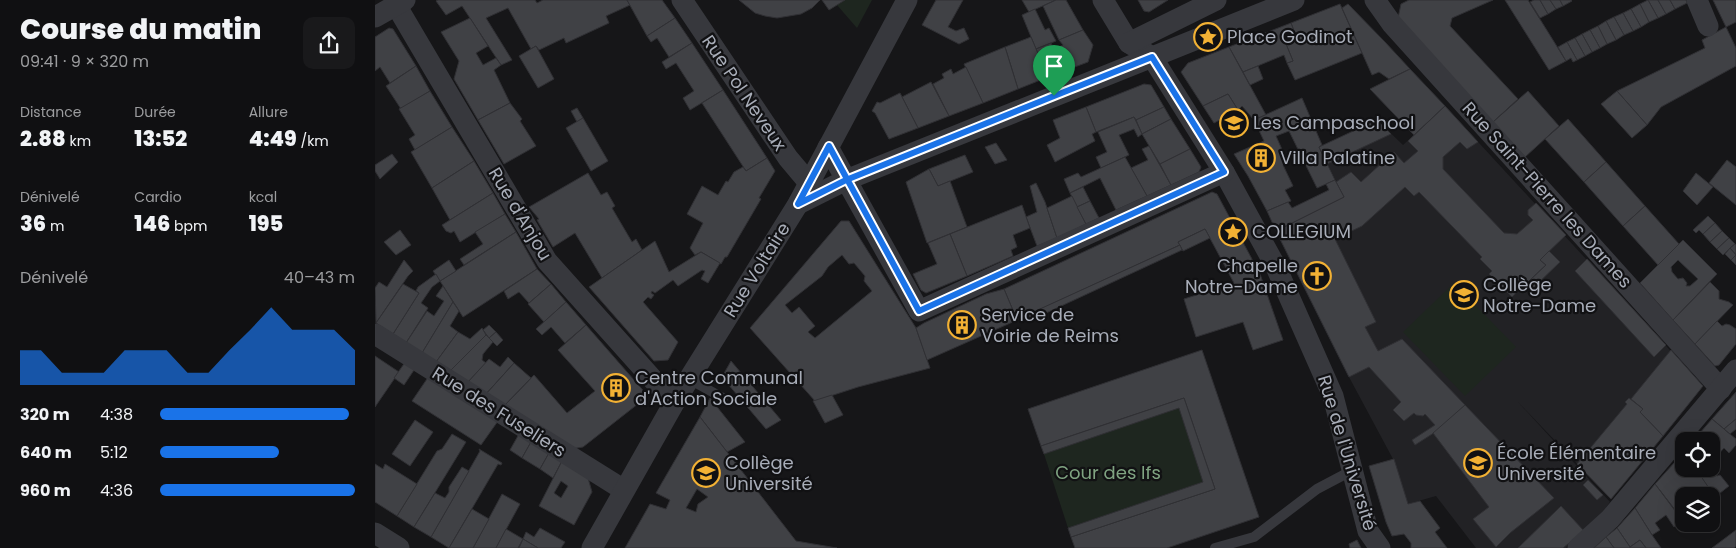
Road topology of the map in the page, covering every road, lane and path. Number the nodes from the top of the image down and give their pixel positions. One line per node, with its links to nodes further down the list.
1 (682, 0): 16 (street, Rue Pol Neveux)
2 (907, 0): 13 (street, Rue Voltaire)
3 (1103, 0): 11 (street, Rue de l'Université)
4 (1216, 0): 11 (street)
5 (1294, 0): 12 (street)
6 (1375, 0): 21 (street, Rue Saint-Pierre les Dames)
7 (1697, 0): 10 (street)
8 (400, 2): 9 (street); 23 (street, Rue d'Anjou)
9 (375, 17)
10 (1708, 26)
11 (1129, 44): 12 (street, Rue de l'Université)
12 (1152, 57): 14 (street, Rue de l'Université); 15 (street)
13 (829, 146): 15 (street); 16 (street, Rue Voltaire)
14 (1224, 172): 15 (street); 24 (street, Rue de l'Université)
15 (846, 180): 17 (street)
16 (809, 183): 17 (street, Rue Voltaire)
17 (798, 204): 20 (street, Rue Voltaire)
18 (375, 334): 25 (street, Rue des Fuseliers)
19 (1736, 370): 21 (street)
20 (689, 379): 22 (lane); 23 (street, Rue Voltaire)
21 (1721, 389): 31 (street)
22 (723, 398)
23 (674, 402): 25 (street, Rue Voltaire)
24 (1353, 470): 29 (lane); 30 (street, Rue de l'Université)
25 (624, 490): 28 (street, Rue Voltaire)
26 (375, 533): 27 (street)
27 (399, 548)
28 (592, 548)
29 (1215, 548)
30 (1380, 548)
31 (1578, 548)

